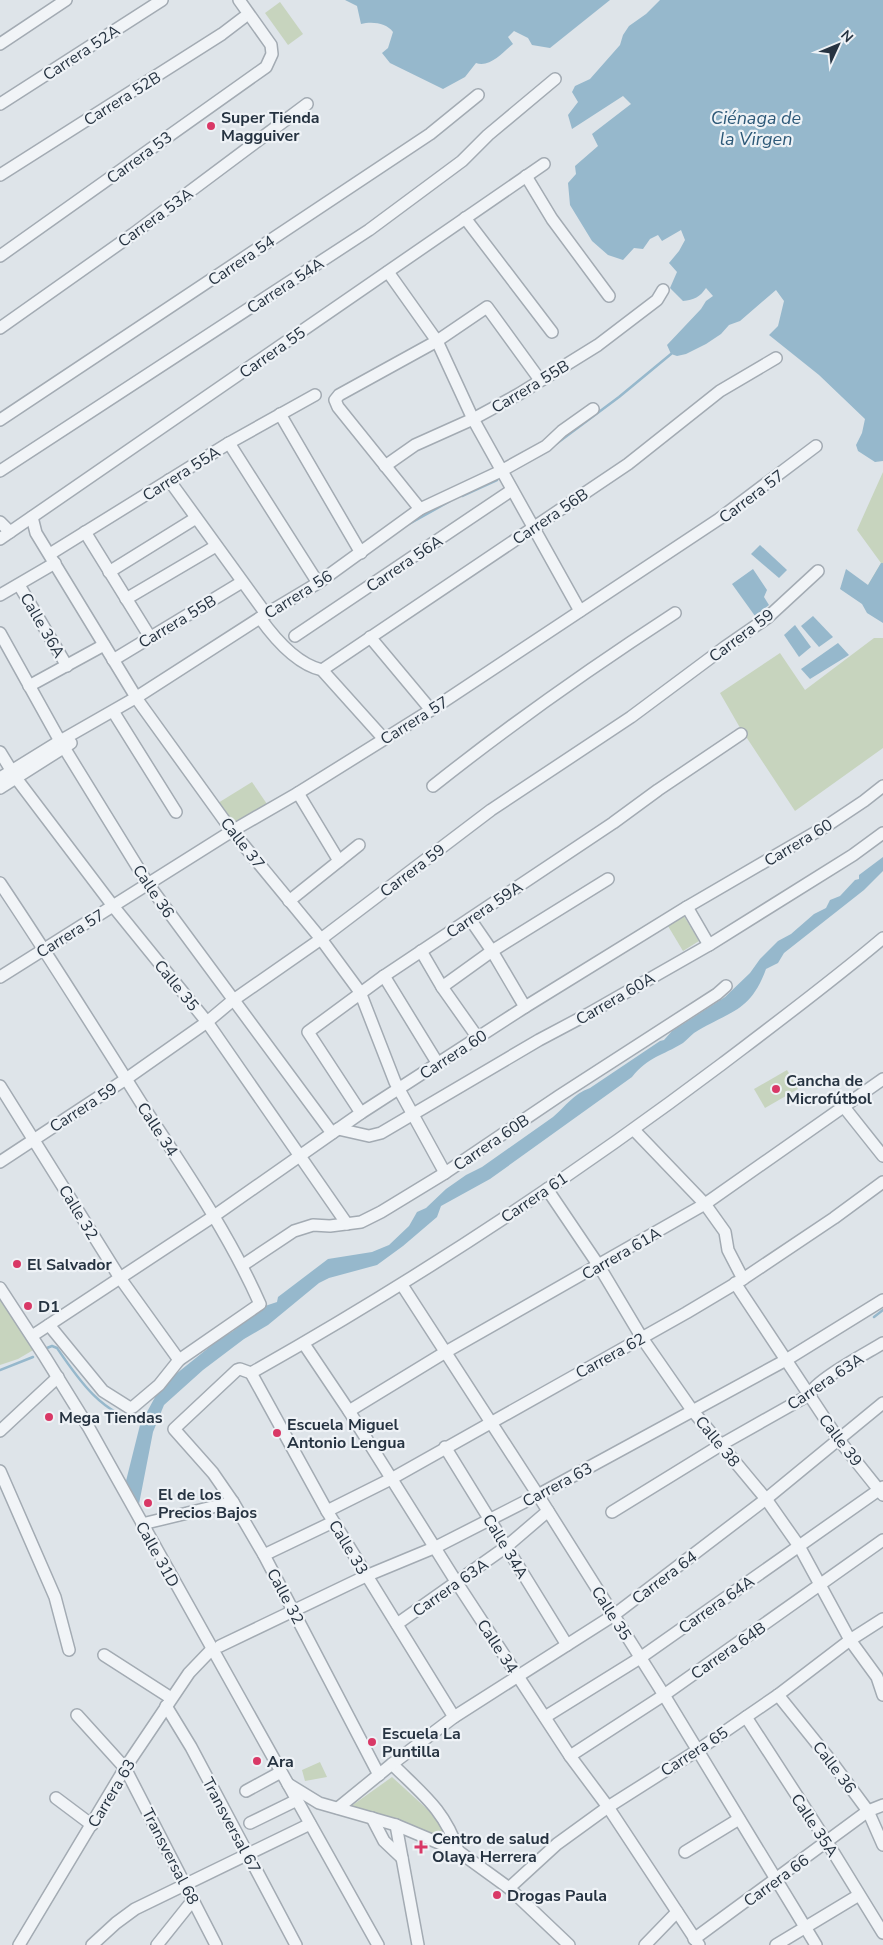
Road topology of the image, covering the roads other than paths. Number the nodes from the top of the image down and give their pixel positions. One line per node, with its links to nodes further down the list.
1 (66, 0): 5 (street)
2 (162, 0): 8 (street, Carrera 52A)
3 (239, 0): 4 (street)
4 (246, 16): 11 (street, Carrera 52B); 14 (street, Carrera 53)
5 (0, 44)
6 (555, 80): 31 (street, Carrera 54A)
7 (478, 95): 26 (street, Carrera 54)
8 (0, 104)
9 (308, 104): 18 (street, Carrera 53A)
10 (544, 164): 12 (street, Carrera 55)
11 (0, 175)
12 (526, 176): 13 (street, Carrera 55); 17 (street)
13 (465, 218): 15 (street, Carrera 55); 19 (street)
14 (0, 256)
15 (388, 272): 20 (street); 36 (street, Carrera 55)
16 (664, 290): 22 (street, Carrera 55B)
17 (610, 296)
18 (0, 328)
19 (552, 332)
20 (436, 341): 22 (street); 27 (street); 30 (street)
21 (776, 358): 39 (street, Carrera 56B)
22 (540, 380): 27 (street, Carrera 55B)
23 (315, 395): 25 (street, Carrera 55A)
24 (593, 409): 32 (street, Carrera 56)
25 (280, 414): 28 (street, Carrera 55A); 44 (street)
26 (0, 420)
27 (474, 420): 30 (street, Carrera 55B); 32 (street)
28 (229, 443): 33 (street, Carrera 55A); 50 (street)
29 (816, 446): 53 (street, Carrera 57)
30 (385, 466): 35 (street)
31 (0, 471)
32 (503, 474): 34 (street); 35 (street, Carrera 56)
33 (169, 480): 37 (street); 41 (street, Carrera 55A)
34 (512, 490): 39 (street); 57 (street, Carrera 56A)
35 (420, 510): 44 (street, Carrera 56)
36 (32, 518): 40 (street, Carrera 55); 45 (street, Calle 37)
37 (196, 518): 43 (street); 47 (street)
38 (0, 522): 40 (street)
39 (533, 527): 53 (street); 59 (street, Carrera 56B)
40 (10, 532): 42 (street, Carrera 55)
41 (85, 532): 45 (street, Carrera 55A); 47 (street)
42 (0, 539)
43 (216, 546): 48 (street); 52 (street)
44 (361, 553): 50 (street, Carrera 56)
45 (52, 559): 49 (street, Carrera 55A); 60 (street, Calle 37)
46 (818, 571): 91 (street, Carrera 59)
47 (109, 572): 52 (street)
48 (242, 582): 55 (street); 58 (street, Carrera 55B)
49 (20, 584): 51 (street, Carrera 55A); 62 (street, Calle 36A)
50 (318, 584): 55 (street, Carrera 56)
51 (0, 595)
52 (126, 599): 58 (street)
53 (580, 611): 66 (street, Carrera 57)
54 (675, 613): 74 (street)
55 (263, 616): 63 (street); 65 (street, Carrera 56)
56 (0, 632): 64 (street, Calle 36)
57 (295, 636)
58 (150, 637): 61 (street, Carrera 55B)
59 (370, 637): 63 (street, Carrera 56B); 66 (street)
60 (104, 645): 61 (street, Calle 37); 62 (street)
61 (113, 660): 65 (street, Calle 37)
62 (67, 666): 64 (street)
63 (322, 670): 69 (street)
64 (29, 686): 70 (street, Calle 36)
65 (138, 700): 67 (street, Carrera 56); 70 (street, Carrera 56); 79 (street, Calle 37)
66 (431, 710): 69 (street, Carrera 57)
67 (116, 716): 70 (street, Carrera 56); 78 (street)
68 (741, 734): 89 (street, Carrera 59A)
69 (384, 739): 77 (street, Carrera 57)
70 (62, 744): 72 (street, Carrera 56); 85 (street, Calle 36)
71 (0, 752): 72 (street, Calle 35)
72 (14, 774): 73 (street, Carrera 56); 76 (street, Carrera 56); 87 (street, Calle 35)
73 (0, 778)
74 (433, 786)
75 (883, 786): 88 (street, Carrera 60)
76 (0, 788)
77 (298, 793): 79 (street, Carrera 57); 82 (street)
78 (176, 812)
79 (232, 831): 85 (street, Carrera 57); 86 (street, Calle 37)
80 (883, 833): 92 (street, Carrera 60A)
81 (359, 845): 82 (street)
82 (339, 861): 86 (street)
83 (608, 879): 95 (street)
84 (0, 883): 93 (street, Calle 34)
85 (148, 884): 87 (street, Carrera 57); 101 (street, Calle 36)
86 (289, 901): 91 (street, Calle 37)
87 (113, 906): 93 (street, Carrera 57); 103 (street, Calle 35)
88 (687, 907): 92 (street); 102 (street, Carrera 60)
89 (470, 919): 94 (street, Carrera 59A); 95 (street)
90 (883, 938): 113 (street, Carrera 61)
91 (321, 939): 100 (street, Calle 37); 101 (street, Carrera 59)
92 (709, 945): 112 (street, Carrera 60A)
93 (44, 949): 96 (street, Carrera 57); 106 (street, Calle 34)
94 (421, 951): 97 (street, Carrera 59A); 99 (street)
95 (492, 951): 99 (street); 102 (street)
96 (1, 974)
97 (384, 976): 100 (street, Carrera 59A); 105 (street)
98 (726, 986): 119 (street, Carrera 60B)
99 (442, 987): 104 (street)
100 (360, 992): 109 (street, Calle 37); 111 (street, Carrera 59A)
101 (232, 1001): 103 (street, Carrera 59); 114 (street, Calle 36)
102 (525, 1007): 104 (street, Carrera 60)
103 (207, 1022): 106 (street, Carrera 59); 116 (street, Calle 35)
104 (478, 1038): 105 (street, Carrera 60)
105 (438, 1064): 109 (street, Carrera 60)
106 (126, 1079): 115 (street, Carrera 59); 123 (street, Calle 34)
107 (883, 1079): 110 (street, Carrera 61A)
108 (0, 1086): 115 (street, Calle 32)
109 (400, 1089): 111 (street, Carrera 60); 112 (street, Calle 37)
110 (844, 1107): 117 (street); 122 (street, Carrera 61A)
111 (360, 1113): 114 (street, Carrera 60)
112 (413, 1115): 114 (street, Carrera 60A); 119 (street, Calle 37)
113 (634, 1130): 121 (street, Carrera 61); 122 (street, Calle 39)
114 (335, 1131): 116 (street, Carrera 60)
115 (34, 1139): 118 (street, Carrera 59); 127 (street, Calle 32)
116 (300, 1155): 123 (street, Carrera 60); 124 (street, Calle 35)
117 (883, 1156)
118 (0, 1162)
119 (445, 1173): 124 (street, Carrera 60B)
120 (883, 1182): 128 (street, Carrera 62)
121 (547, 1189): 126 (street, Calle 38); 129 (street, Carrera 61)
122 (705, 1204): 126 (street, Carrera 61A); 128 (street, Calle 39)
123 (214, 1216): 125 (street, Calle 34); 127 (street, Carrera 60)
124 (348, 1224): 125 (street, Carrera 60B)
125 (243, 1265): 138 (street, Calle 34)
126 (599, 1266): 134 (street, Calle 38); 137 (street, Carrera 61A)
127 (120, 1278): 132 (street, Carrera 60); 138 (street, Calle 32)
128 (739, 1281): 134 (street, Carrera 62); 139 (street, Calle 39)
129 (402, 1285): 136 (street, Carrera 61); 137 (street, Calle 35)
130 (0, 1288): 133 (street, Calle 31D)
131 (883, 1300): 139 (street, Carrera 63)
132 (49, 1325): 133 (street, Carrera 60); 138 (street)
133 (32, 1336): 141 (street, Calle 31D)
134 (642, 1338): 144 (street, Calle 38); 146 (street, Carrera 62)
135 (883, 1342): 142 (street, Carrera 63A)
136 (304, 1344): 140 (street, Carrera 61); 145 (street, Calle 34)
137 (444, 1353): 145 (street, Carrera 61A); 146 (street, Calle 35)
138 (179, 1360)
139 (786, 1360): 142 (street, Calle 39); 144 (street, Carrera 63)
140 (251, 1374): 147 (street, Carrera 61); 159 (street, Calle 33)
141 (58, 1377): 148 (street); 163 (street, Calle 31D)
142 (809, 1395): 149 (street, Calle 39); 150 (street, Carrera 63A)
143 (883, 1403): 149 (street, Carrera 64)
144 (692, 1410): 150 (street, Calle 38); 155 (street, Carrera 63)
145 (349, 1411): 153 (street, Calle 34)
146 (489, 1422): 151 (street, Carrera 62); 155 (street, Calle 35)
147 (174, 1429): 157 (street, Calle 32)
148 (0, 1431)
149 (839, 1440): 154 (street, Calle 39); 156 (street, Carrera 64)
150 (720, 1445): 156 (street, Calle 38); 160 (street, Carrera 63A)
151 (445, 1447): 153 (street, Carrera 62); 161 (street, Calle 34A)
152 (0, 1471): 179 (street)
153 (391, 1479): 159 (street, Carrera 62); 166 (street, Calle 34)
154 (882, 1490): 165 (street, Carrera 64A)
155 (538, 1495): 158 (street, Calle 35); 161 (street, Carrera 63)
156 (766, 1500): 165 (street, Calle 38); 173 (street, Carrera 64)
157 (233, 1502): 163 (street); 168 (street, Calle 32)
158 (548, 1511): 167 (street, Carrera 63A); 173 (street, Calle 35)
159 (327, 1512): 162 (street, Calle 33)
160 (612, 1512)
161 (490, 1518): 166 (street, Carrera 63); 167 (street, Calle 34A)
162 (334, 1522): 168 (street); 169 (street, Calle 33)
163 (142, 1524): 178 (street, Calle 31D)
164 (883, 1540): 171 (street, Carrera 64B)
165 (799, 1546): 171 (street, Calle 38); 181 (street, Carrera 64A)
166 (436, 1547): 169 (street, Carrera 63); 170 (street, Calle 34)
167 (506, 1547): 170 (street, Carrera 63A); 177 (street, Calle 34A)
168 (264, 1555): 172 (street, Calle 32)
169 (366, 1576): 172 (street, Carrera 63); 175 (street, Calle 33)
170 (457, 1583): 175 (street, Carrera 63A); 182 (street, Calle 34)
171 (819, 1586): 176 (street, Calle 38); 184 (street, Carrera 64B)
172 (294, 1612): 178 (street, Carrera 63); 197 (street, Calle 32)
173 (614, 1615): 177 (street, Carrera 64); 181 (street, Calle 35)
174 (883, 1619): 176 (street, Carrera 65)
175 (397, 1624): 189 (street, Calle 33)
176 (850, 1640): 183 (street, Calle 38); 185 (street, Carrera 65)
177 (567, 1645): 182 (street, Carrera 64)
178 (216, 1648): 187 (street, Carrera 63); 196 (street, Calle 31D)
179 (69, 1650)
180 (104, 1655): 187 (street, Transversal 67)
181 (640, 1658): 184 (street, Calle 35); 190 (street, Carrera 64A)
182 (517, 1675): 189 (street, Carrera 64); 190 (street, Calle 34)
183 (880, 1676): 186 (street, Calle 38)
184 (664, 1695): 192 (street, Calle 35); 193 (street, Carrera 64B)
185 (778, 1696): 191 (street, Carrera 65); 205 (street, Calle 36)
186 (883, 1696)
187 (168, 1702): 195 (street, Carrera 63); 216 (street, Transversal 67)
188 (77, 1715): 195 (street, Transversal 68)
189 (454, 1717): 194 (street, Carrera 64)
190 (545, 1717): 193 (street, Calle 34)
191 (746, 1717): 192 (street, Carrera 65); 212 (street, Calle 35A)
192 (698, 1750): 203 (street, Carrera 65); 207 (street, Calle 35)
193 (570, 1756): 203 (street, Calle 34)
194 (392, 1764): 197 (street, Carrera 64); 214 (street)
195 (125, 1768): 210 (street, Carrera 63); 219 (street, Transversal 68)
196 (281, 1772): 198 (street, Calle 31D); 199 (street)
197 (379, 1774): 204 (street, Carrera 64)
198 (287, 1783): 201 (street, Calle 31D); 204 (street)
199 (246, 1791)
200 (56, 1798): 210 (street)
201 (297, 1800): 208 (street); 209 (street, Calle 31D)
202 (883, 1805): 205 (street, Carrera 66)
203 (608, 1807): 220 (street, Carrera 65); 223 (street, Calle 34)
204 (338, 1808): 206 (street)
205 (868, 1812): 212 (street, Carrera 66); 213 (street, Calle 36)
206 (372, 1818): 211 (street); 217 (street)
207 (739, 1819): 215 (street); 218 (street, Calle 35)
208 (250, 1823)
209 (310, 1824): 216 (street); 232 (street, Calle 31D)
210 (92, 1825): 227 (street, Carrera 63)
211 (396, 1826): 214 (street); 217 (street)
212 (827, 1842): 218 (street, Carrera 66); 221 (street, Calle 35A)
213 (883, 1845)
214 (458, 1851): 220 (street)
215 (685, 1852)
216 (248, 1854): 219 (street); 231 (street, Transversal 67)
217 (402, 1858): 233 (street)
218 (776, 1880): 224 (street, Calle 35); 226 (street, Carrera 66)
219 (185, 1884): 222 (street, Transversal 68); 228 (street)
220 (509, 1888): 234 (street)
221 (859, 1895): 224 (street); 225 (street, Calle 35A)
222 (193, 1900): 229 (street); 230 (street, Transversal 68)
223 (677, 1912): 226 (street, Calle 34); 235 (street)
224 (804, 1927): 236 (street); 237 (street, Calle 35)
225 (883, 1933)
226 (696, 1942)
227 (19, 1945)
228 (92, 1945)
229 (157, 1945)
230 (216, 1945)
231 (296, 1945)
232 (378, 1945)
233 (418, 1945)
234 (569, 1945)
235 (645, 1945)
236 (776, 1945)
237 (816, 1945)

